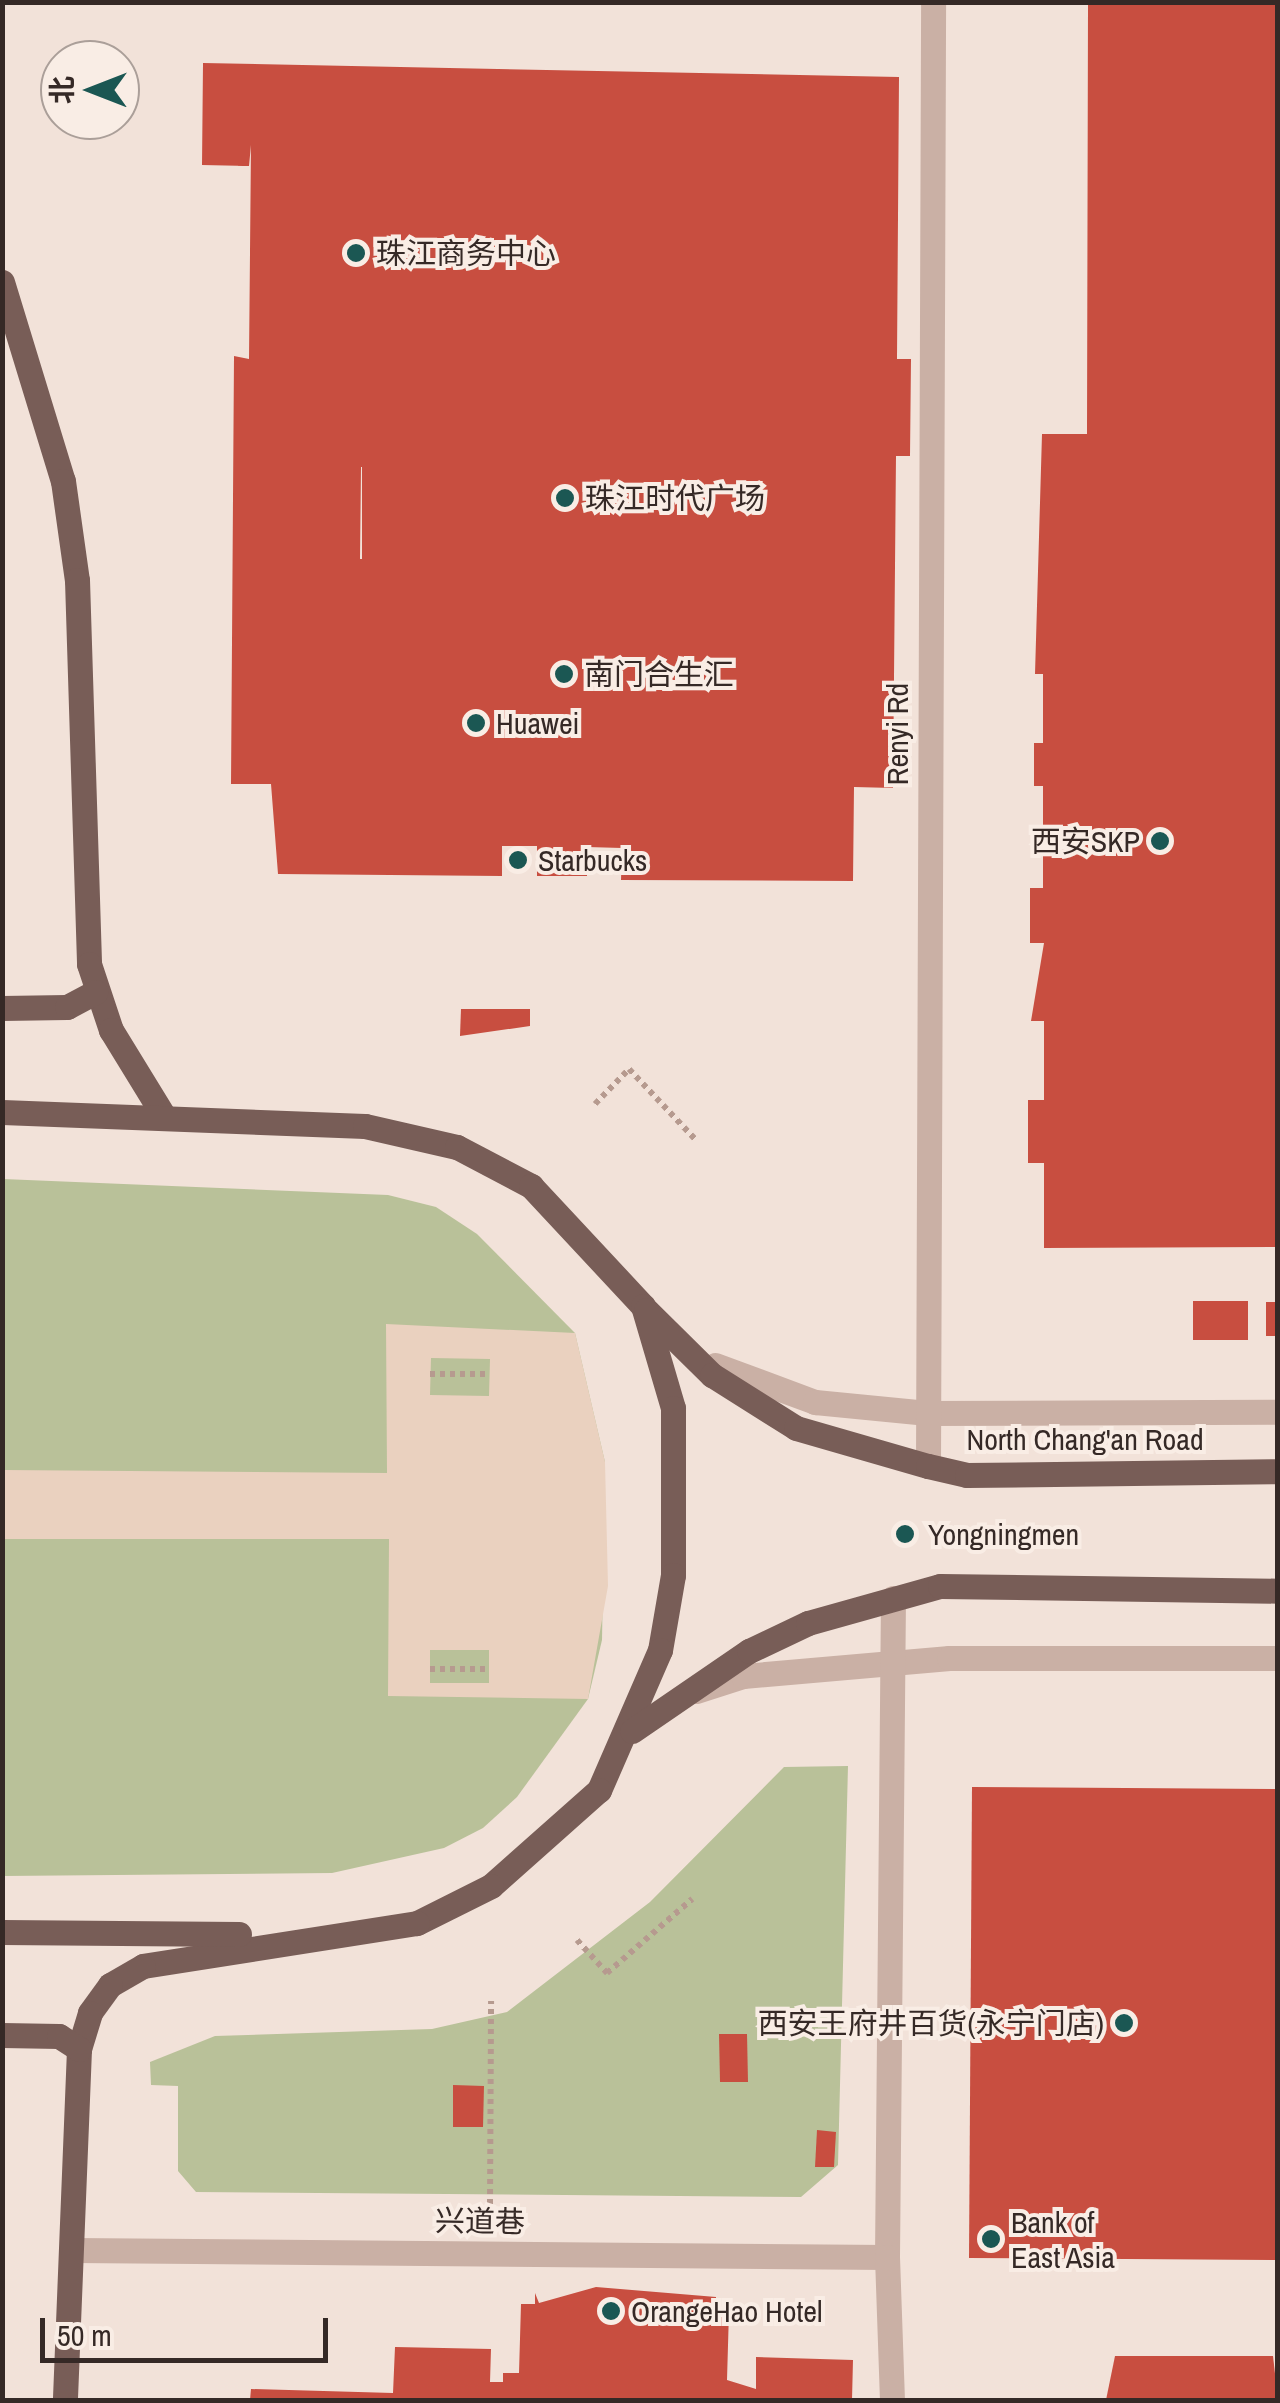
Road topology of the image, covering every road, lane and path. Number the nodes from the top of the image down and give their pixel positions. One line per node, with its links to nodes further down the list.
1 (933, 2): 14 (street, Renyi Rd)
2 (2, 282): 3 (main road)
3 (95, 992): 4 (main road); 7 (main road)
4 (2, 1008)
5 (595, 1104): 8 (path)
6 (2, 1112): 7 (main road, North Chang'an Road)
7 (165, 1118): 9 (main road, North Chang'an Road)
8 (695, 1139)
9 (643, 1306): 10 (main road, North Chang'an Road); 24 (main road)
10 (685, 1348): 14 (street); 15 (main road, North Chang'an Road)
11 (430, 1374): 12 (path)
12 (489, 1374)
13 (1278, 1412): 14 (street)
14 (927, 1413): 15 (street, Renyi Rd)
15 (928, 1466): 16 (main road, North Chang'an Road)
16 (1278, 1470)
17 (1278, 1591): 18 (main road)
18 (893, 1598): 20 (street); 23 (main road)
19 (1278, 1658): 20 (street)
20 (892, 1664): 23 (street); 34 (street)
21 (430, 1669): 22 (path)
22 (488, 1669)
23 (686, 1694): 24 (main road)
24 (632, 1731): 27 (main road)
25 (692, 1899): 28 (path)
26 (2, 1932): 27 (main road)
27 (314, 1934): 31 (main road)
28 (577, 1940)
29 (491, 2000): 32 (path)
30 (2, 2035): 31 (main road)
31 (78, 2048): 33 (main road)
32 (490, 2204)
33 (73, 2250): 34 (street, 兴道巷); 35 (main road)
34 (887, 2257): 36 (street)
35 (65, 2400)
36 (892, 2400)

